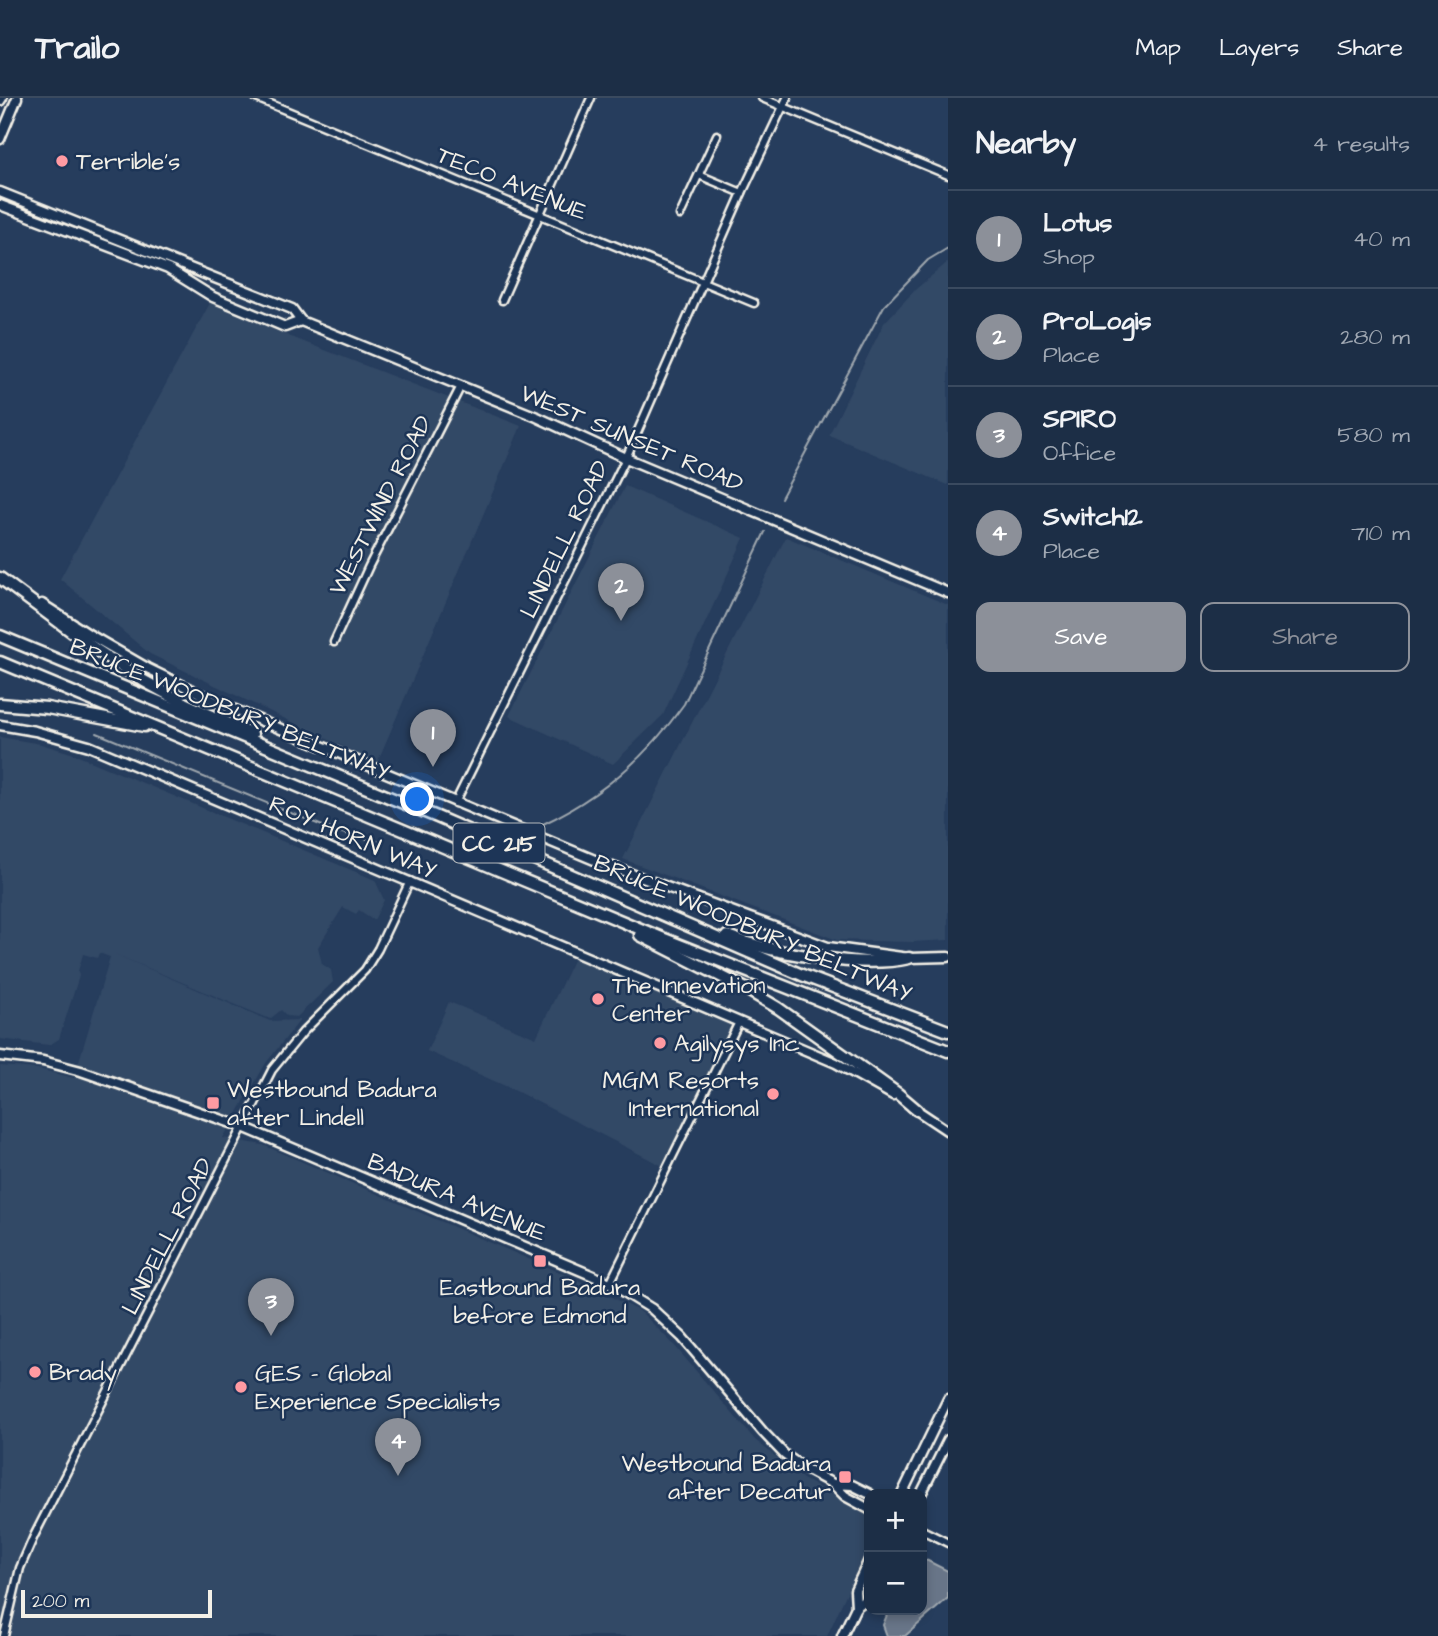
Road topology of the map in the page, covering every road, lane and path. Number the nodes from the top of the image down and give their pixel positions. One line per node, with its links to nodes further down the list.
1 (17, 98): 8 (main road)
2 (256, 98): 14 (street, TECO AVENUE)
3 (591, 98): 14 (street)
4 (762, 98): 6 (street)
5 (787, 98): 6 (street, LINDELL ROAD)
6 (783, 107): 10 (street); 12 (street, LINDELL ROAD)
7 (717, 135): 9 (street)
8 (0, 139)
9 (699, 175): 12 (street); 15 (street)
10 (948, 175)
11 (0, 192): 19 (main road, WEST SUNSET ROAD)
12 (742, 193): 16 (street, LINDELL ROAD)
13 (0, 205): 19 (main road, WEST SUNSET ROAD)
14 (539, 215): 16 (street, TECO AVENUE); 17 (street)
15 (680, 215)
16 (704, 283): 18 (street, TECO AVENUE); 21 (street, LINDELL ROAD)
17 (502, 300)
18 (754, 303)
19 (301, 321): 20 (main road, WEST SUNSET ROAD)
20 (461, 386): 21 (main road, WEST SUNSET ROAD); 25 (street, WESTWIND ROAD)
21 (626, 458): 23 (main road, WEST SUNSET ROAD); 31 (street, LINDELL ROAD)
22 (0, 577): 30 (highway); 31 (main road)
23 (948, 593)
24 (0, 636): 30 (highway, BRUCE WOODBURY BELTWAY / CC 215)
25 (334, 642)
26 (0, 662): 29 (highway, BRUCE WOODBURY BELTWAY / CC 215)
27 (0, 704): 29 (highway)
28 (0, 725): 32 (main road, ROY HORN WAY)
29 (159, 729): 33 (highway, BRUCE WOODBURY BELTWAY / CC 215)
30 (311, 766): 34 (highway, BRUCE WOODBURY BELTWAY / CC 215)
31 (455, 803): 36 (main road)
32 (410, 881): 37 (main road, ROY HORN WAY); 42 (street, LINDELL ROAD)
33 (578, 902): 39 (highway, BRUCE WOODBURY BELTWAY / CC 215); 41 (highway)
34 (685, 925): 36 (highway); 38 (highway, BRUCE WOODBURY BELTWAY / CC 215)
35 (948, 957): 36 (main road)
36 (909, 958)
37 (739, 1022): 41 (main road, ROY HORN WAY); 44 (street)
38 (948, 1031)
39 (948, 1051)
40 (0, 1056): 42 (main road, BADURA AVENUE)
41 (917, 1110): 43 (main road, ROY HORN WAY)
42 (243, 1127): 44 (main road, BADURA AVENUE); 57 (street, LINDELL ROAD)
43 (948, 1131)
44 (610, 1283): 47 (main road, BADURA AVENUE)
45 (948, 1399): 48 (main road)
46 (948, 1440): 49 (main road)
47 (833, 1484): 50 (main road, BADURA AVENUE); 51 (main road, BADURA AVENUE)
48 (904, 1489)
49 (924, 1489)
50 (864, 1491)
51 (864, 1506)
52 (927, 1532): 53 (street)
53 (948, 1543)
54 (864, 1571): 56 (main road)
55 (864, 1601): 56 (main road)
56 (856, 1607): 58 (main road)
57 (5, 1636)
58 (842, 1636)

